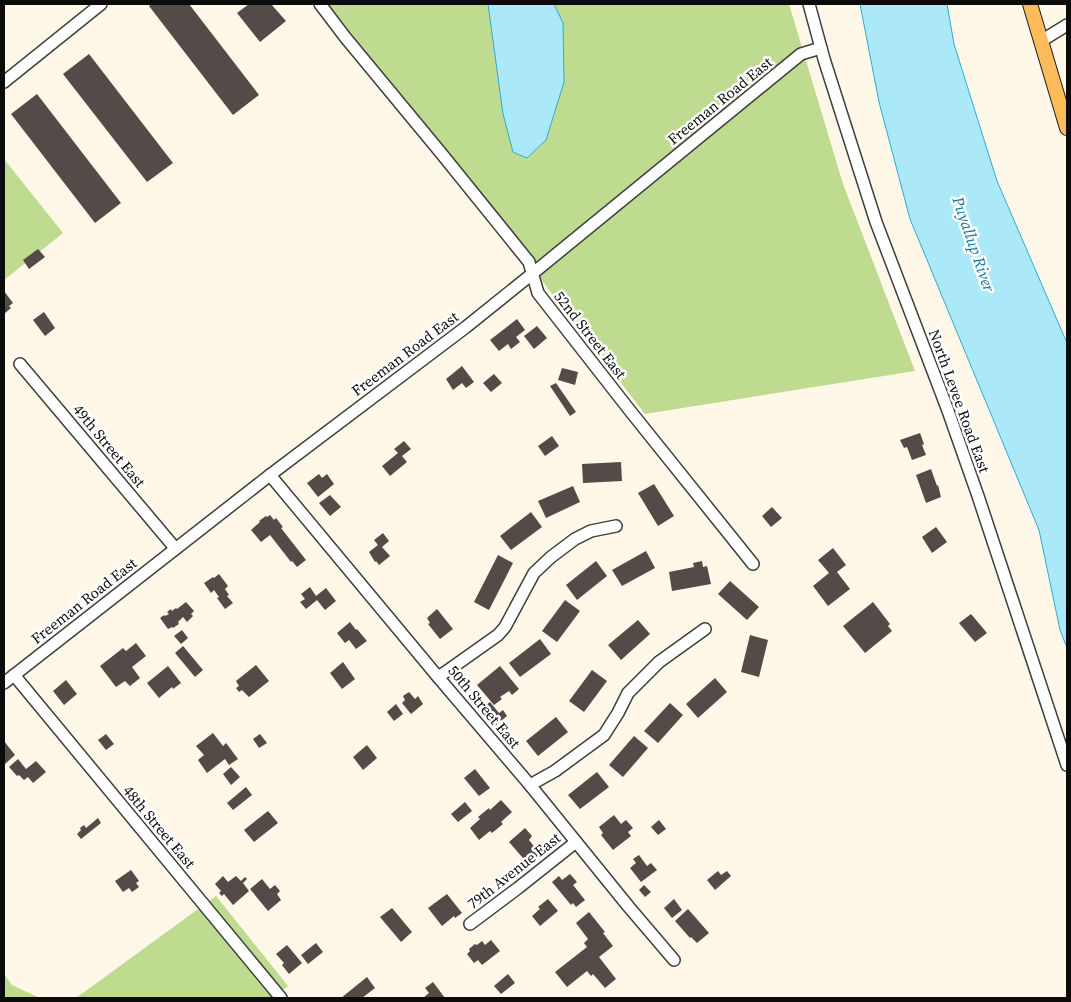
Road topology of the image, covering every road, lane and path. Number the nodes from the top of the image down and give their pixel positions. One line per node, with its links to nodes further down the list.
1 (101, 4): 8 (street)
2 (320, 4): 10 (street, 52nd Street East)
3 (809, 4): 7 (street, North Levee Road East)
4 (1030, 4): 6 (main road)
5 (1067, 26): 6 (street)
6 (1041, 41): 9 (main road)
7 (821, 48): 10 (street, Freeman Road East); 20 (street, North Levee Road East)
8 (4, 82)
9 (1067, 128)
10 (532, 274): 12 (street, Freeman Road East); 15 (street, 52nd Street East)
11 (20, 364): 14 (street, 49th Street East)
12 (270, 475): 14 (street, Freeman Road East); 18 (street, 50th Street East)
13 (616, 526): 18 (street)
14 (175, 548): 17 (street, Freeman Road East)
15 (753, 564)
16 (705, 628): 21 (street)
17 (14, 675): 19 (street, Freeman Road East); 25 (street, 48th Street East)
18 (438, 677): 21 (street, 50th Street East)
19 (4, 683)
20 (1067, 765)
21 (530, 785): 22 (street, 50th Street East)
22 (576, 842): 23 (street, 79th Avenue East); 24 (street, 50th Street East)
23 (470, 924)
24 (674, 960)
25 (282, 998)

